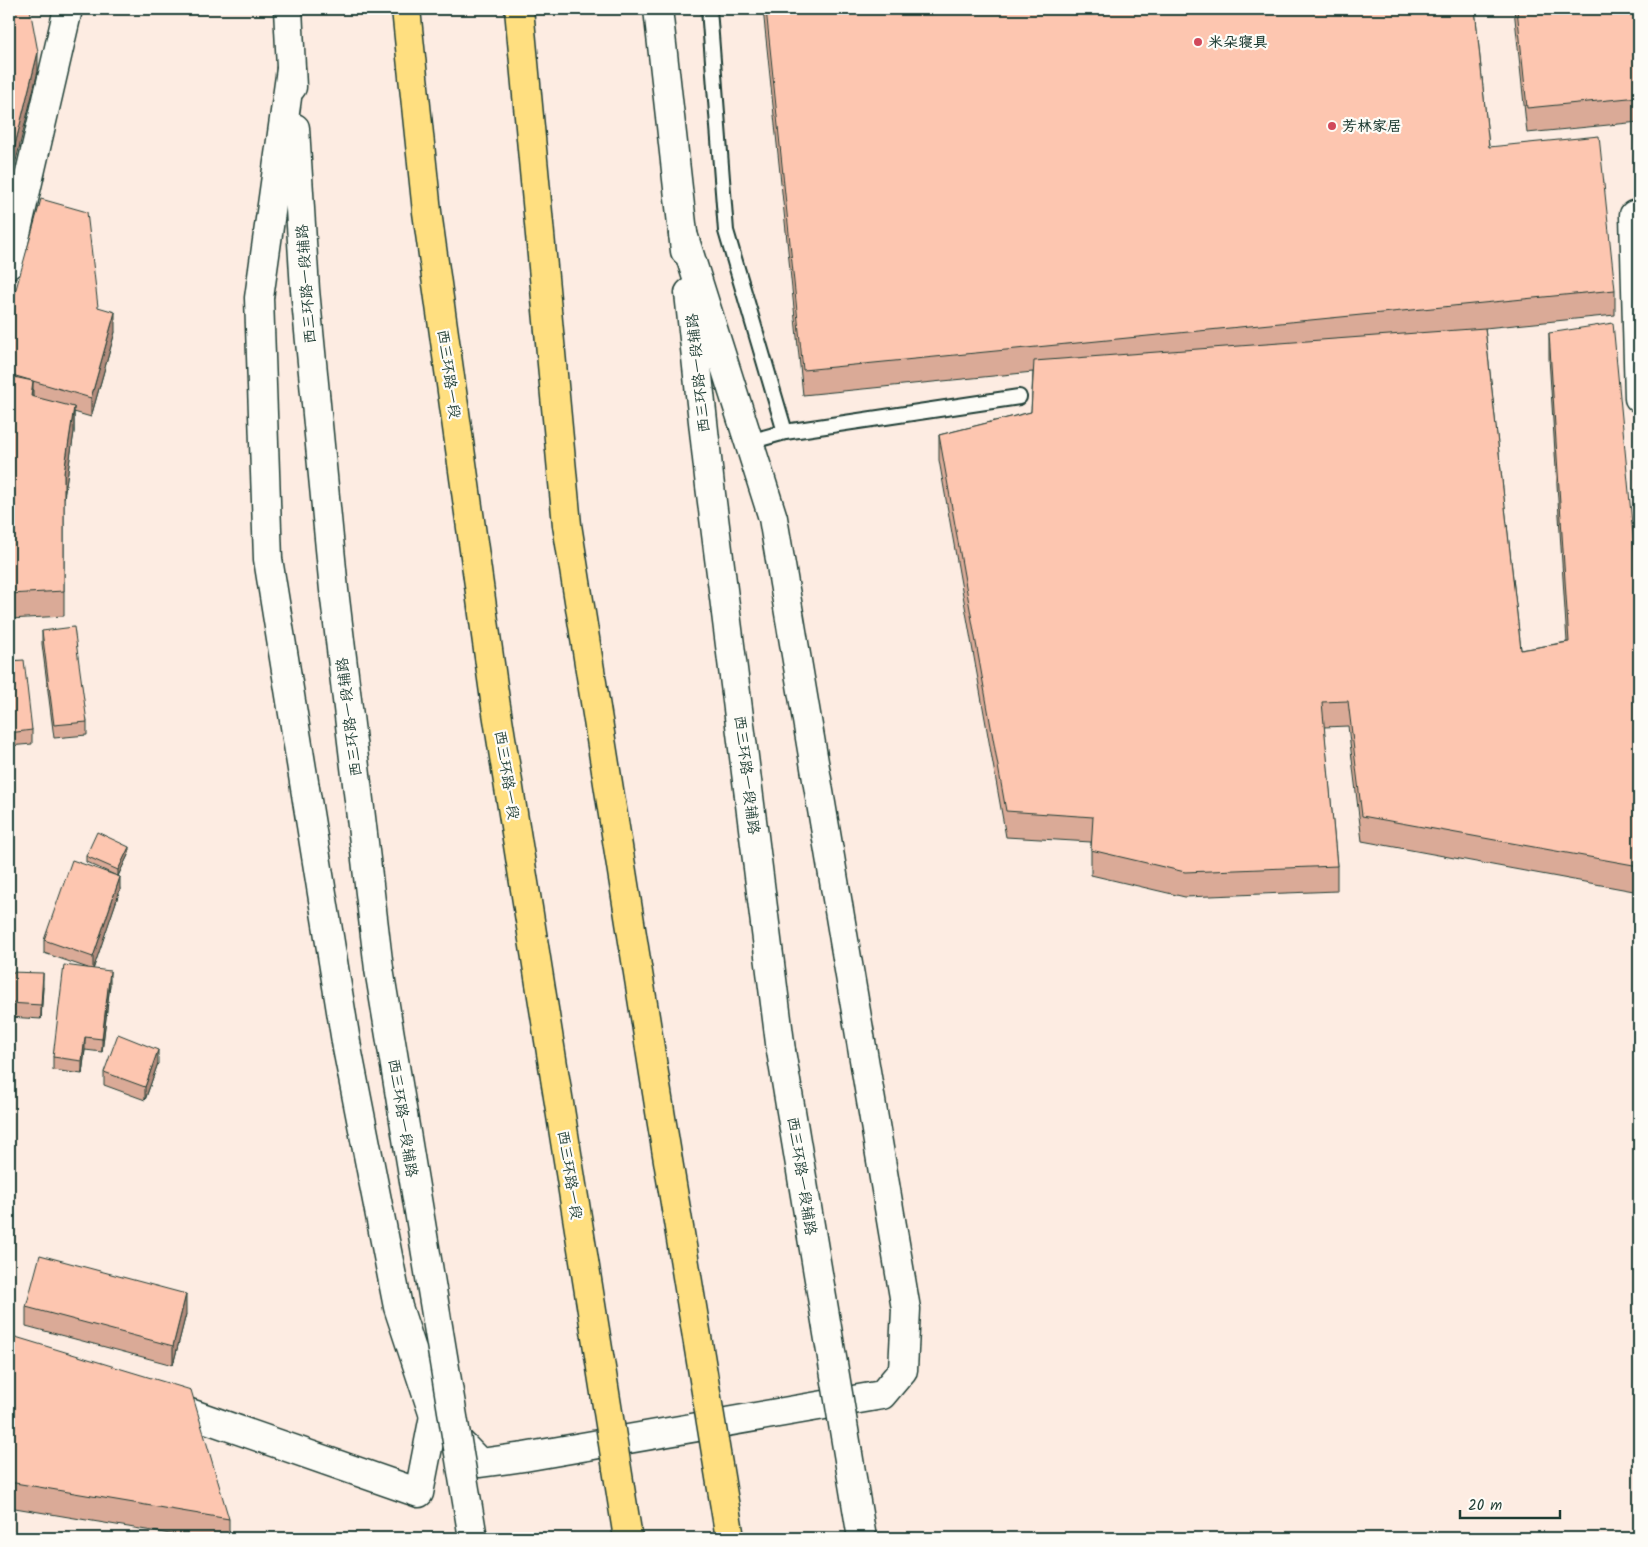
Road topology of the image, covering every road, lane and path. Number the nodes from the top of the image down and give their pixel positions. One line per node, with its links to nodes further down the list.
1 (68, 9): 10 (main road)
2 (288, 9): 7 (main road, 西三环路一段辅路)
3 (406, 9): 18 (highway, 西三环路一段, bridge)
4 (519, 9): 19 (highway, bridge)
5 (658, 9): 9 (main road, 西三环路一段辅路)
6 (709, 9): 13 (lane)
7 (291, 69): 16 (main road); 17 (main road, 西三环路一段辅路, bridge)
8 (1634, 216): 12 (main road)
9 (683, 234): 14 (main road); 20 (main road, 西三环路一段辅路, bridge)
10 (9, 264)
11 (1018, 397): 13 (lane)
12 (1639, 398)
13 (785, 432): 14 (lane)
14 (749, 442): 16 (main road)
15 (139, 1395): 16 (main road)
16 (434, 1416)
17 (473, 1538)
18 (628, 1538)
19 (730, 1538)
20 (862, 1538)

